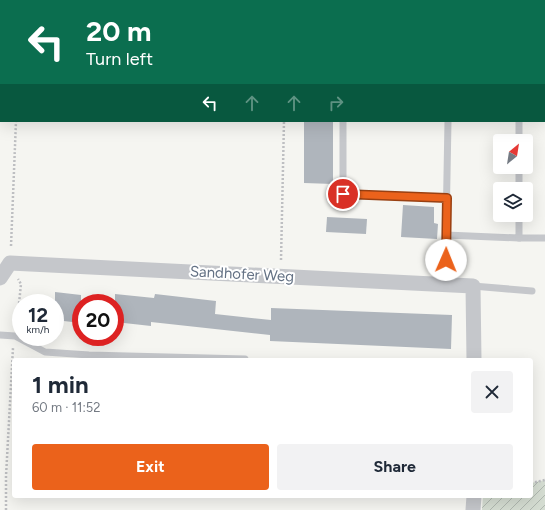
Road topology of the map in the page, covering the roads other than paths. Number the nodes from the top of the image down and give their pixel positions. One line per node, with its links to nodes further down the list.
1 (343, 122): 5 (lane)
2 (448, 122): 5 (lane)
3 (519, 122): 4 (lane)
4 (519, 134)
5 (447, 198): 7 (lane)
6 (519, 222): 8 (lane)
7 (446, 235): 8 (lane); 11 (lane)
8 (519, 238): 9 (lane)
9 (545, 238)
10 (0, 278): 11 (street, Sandhofer Weg)
11 (445, 284): 12 (street, Sandhofer Weg)
12 (474, 286): 13 (lane); 16 (street)
13 (532, 292)
14 (0, 335): 15 (lane)
15 (206, 358)
16 (474, 358)
17 (474, 498): 18 (street)
18 (473, 510)

